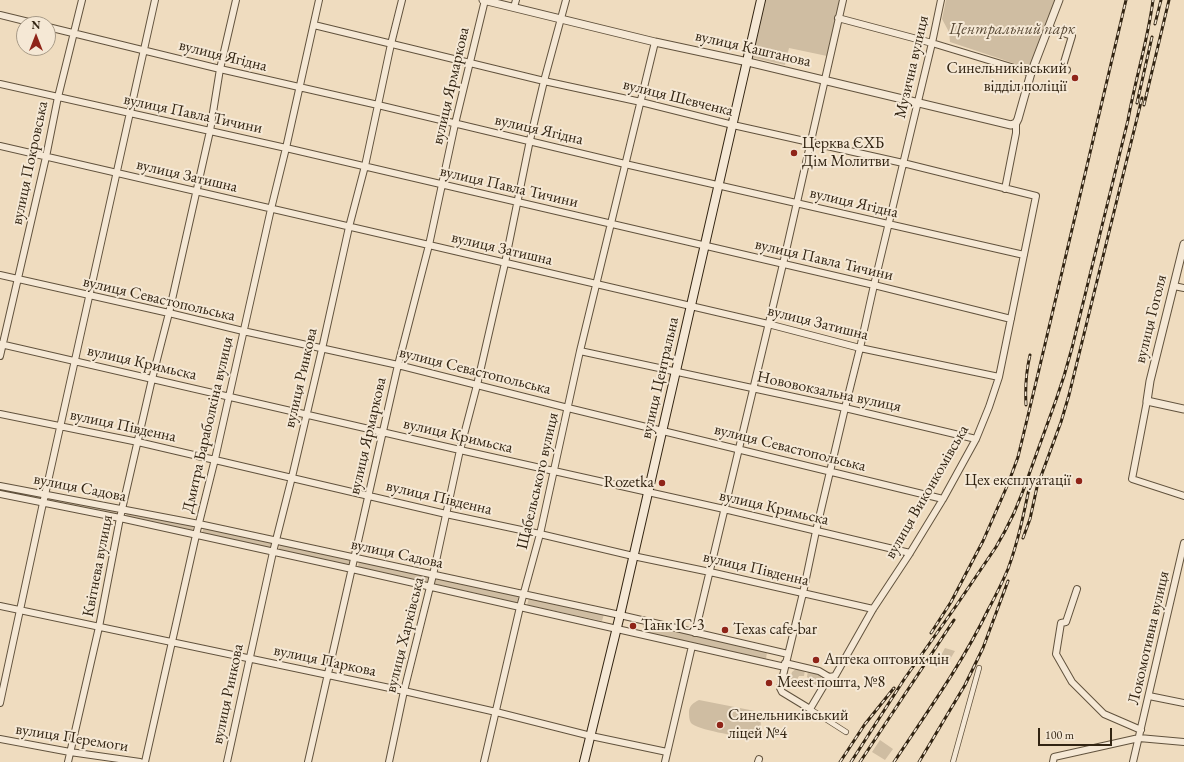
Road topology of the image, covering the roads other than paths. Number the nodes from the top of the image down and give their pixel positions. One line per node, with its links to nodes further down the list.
1 (82, 0): 20 (street, вулиця Покровська)
2 (155, 0): 24 (street)
3 (236, 0): 27 (street, Квітнева вулиця)
4 (319, 0): 17 (street, Дмитра Бараболкіна вулиця)
5 (402, 0): 23 (street, вулиця Ринкова)
6 (484, 0): 12 (street, вулиця Каштанова); 25 (street, вулиця Ярмаркова)
7 (566, 0): 16 (street, вулиця Харківська)
8 (761, 0): 26 (main road, вулиця Центральна)
9 (843, 0): 14 (street)
10 (941, 0): 22 (street, Музична вулиця)
11 (1059, 0): 18 (street)
12 (515, 4): 16 (street, вулиця Каштанова)
13 (0, 15): 15 (street)
14 (838, 18): 22 (street); 30 (street)
15 (16, 19)
16 (561, 20): 21 (street, вулиця Каштанова); 31 (street, вулиця Харківська)
17 (314, 26): 23 (street, вулиця Шевченка); 33 (street, Дмитра Бараболкіна вулиця)
18 (1048, 28): 28 (street); 29 (street)
19 (56, 29): 20 (street, вулиця Ягідна)
20 (74, 33): 24 (street, вулиця Ягідна); 34 (street, вулиця Покровська)
21 (655, 42): 26 (street, вулиця Каштанова); 35 (street, Щабельського вулиця)
22 (932, 43): 29 (street); 36 (street, Музична вулиця)
23 (391, 44): 25 (street, вулиця Шевченка); 37 (street, вулиця Ринкова)
24 (143, 50): 27 (street, вулиця Ягідна); 38 (street)
25 (470, 62): 31 (street, вулиця Шевченка); 40 (street, вулиця Ярмаркова)
26 (748, 62): 30 (street, вулиця Каштанова); 41 (main road, вулиця Центральна)
27 (220, 69): 33 (street, вулиця Ягідна); 42 (street, Квітнева вулиця)
28 (1067, 70)
29 (1031, 73): 39 (street)
30 (825, 80): 36 (street, вулиця Каштанова); 44 (street)
31 (544, 81): 35 (street, вулиця Шевченка); 43 (street, вулиця Харківська)
32 (0, 84): 34 (street, вулиця Павла Тичини)
33 (300, 88): 37 (street, вулиця Ягідна); 46 (street, Дмитра Бараболкіна вулиця)
34 (58, 97): 38 (street, вулиця Павла Тичини); 47 (street, вулиця Покровська)
35 (641, 102): 41 (street, вулиця Шевченка); 49 (street, Щабельського вулиця)
36 (918, 102): 39 (street, вулиця Каштанова); 48 (street, Музична вулиця)
37 (378, 105): 40 (street, вулиця Ягідна); 50 (street, вулиця Ринкова)
38 (129, 114): 42 (street, вулиця Павла Тичини); 51 (street)
39 (1017, 121): 54 (street)
40 (455, 124): 43 (street, вулиця Ягідна); 52 (street, вулиця Ярмаркова)
41 (733, 125): 44 (street, вулиця Шевченка); 53 (main road, вулиця Центральна)
42 (210, 131): 46 (street, вулиця Павла Тичини); 55 (street, Квітнева вулиця)
43 (530, 140): 49 (street, вулиця Ягідна); 57 (street, вулиця Харківська)
44 (811, 142): 48 (street, вулиця Шевченка); 58 (street)
45 (0, 146): 47 (street, вулиця Затишна)
46 (286, 148): 50 (street, вулиця Павла Тичини); 59 (street, Дмитра Бараболкіна вулиця)
47 (46, 157): 51 (street, вулиця Затишна); 70 (street, вулиця Покровська)
48 (903, 163): 54 (street, вулиця Шевченка); 61 (street, Музична вулиця)
49 (625, 164): 53 (street, вулиця Ягідна); 60 (street, Щабельського вулиця)
50 (365, 166): 52 (street, вулиця Павла Тичини); 62 (street, вулиця Ринкова)
51 (116, 173): 55 (street, вулиця Затишна); 75 (street)
52 (443, 185): 57 (street, вулиця Павла Тичини); 64 (street, вулиця Ярмаркова)
53 (719, 185): 58 (street, вулиця Ягідна); 65 (main road, вулиця Центральна)
54 (1005, 189): 56 (street, вулиця Шевченка)
55 (196, 191): 59 (street, вулиця Затишна); 77 (street, Квітнева вулиця)
56 (1036, 196): 66 (street, вулиця Виконкомівська)
57 (517, 202): 60 (street, вулиця Павла Тичини); 67 (street, вулиця Харківська)
58 (796, 203): 61 (street, вулиця Ягідна); 68 (street)
59 (270, 209): 62 (street, вулиця Затишна); 80 (street, Дмитра Бараболкіна вулиця)
60 (611, 224): 65 (street, вулиця Павла Тичини); 71 (street, Щабельського вулиця)
61 (889, 224): 66 (street, вулиця Ягідна); 72 (street, Музична вулиця)
62 (349, 227): 64 (street, вулиця Затишна); 83 (street, вулиця Ринкова)
63 (1184, 244): 73 (street, вулиця Гоголя)
64 (429, 245): 67 (street, вулиця Затишна); 87 (street, вулиця Ярмаркова)
65 (704, 245): 68 (street, вулиця Павла Тичини); 76 (main road, вулиця Центральна)
66 (1024, 255): 78 (street, вулиця Виконкомівська)
67 (505, 263): 71 (street, вулиця Затишна); 91 (street, вулиця Харківська)
68 (783, 264): 72 (street, вулиця Павла Тичини); 79 (street)
69 (0, 275): 70 (street, вулиця Севастопольська)
70 (18, 280): 75 (street, вулиця Севастопольська); 81 (street, вулиця Покровська)
71 (596, 284): 76 (street, вулиця Затишна); 84 (street, Щабельського вулиця)
72 (874, 285): 78 (street, вулиця Павла Тичини); 82 (street, Музична вулиця)
73 (1174, 286): 74 (street); 94 (street, вулиця Гоголя)
74 (1184, 288)
75 (89, 296): 77 (street, вулиця Севастопольська); 86 (street)
76 (691, 306): 79 (street, вулиця Затишна); 88 (main road, вулиця Центральна)
77 (169, 313): 80 (street, вулиця Севастопольська); 90 (street, Квітнева вулиця)
78 (1011, 319): 89 (street, вулиця Виконкомівська)
79 (768, 324): 82 (street, вулиця Затишна); 92 (street)
80 (243, 331): 83 (street, вулиця Севастопольська); 93 (street, Дмитра Бараболкіна вулиця)
81 (1, 344): 85 (street, вулиця Покровська); 86 (street, вулиця Кримьска)
82 (860, 348): 89 (street, вулиця Затишна); 96 (street, Музична вулиця)
83 (322, 349): 87 (street, вулиця Севастопольська); 99 (street, вулиця Ринкова)
84 (580, 351): 88 (street, Нововокзальна вулиця); 95 (street, Щабельського вулиця)
85 (0, 356)
86 (75, 361): 90 (street, вулиця Кримьска); 100 (street)
87 (398, 365): 91 (street, вулиця Севастопольська); 102 (street, вулиця Ярмаркова)
88 (676, 372): 92 (street, Нововокзальна вулиця); 101 (main road, вулиця Центральна)
89 (999, 377): 103 (street, вулиця Виконкомівська)
90 (152, 379): 93 (street, вулиця Кримьска); 104 (street, Квітнева вулиця)
91 (477, 385): 95 (street, вулиця Севастопольська); 106 (street, вулиця Харківська)
92 (753, 389): 96 (street, Нововокзальна вулиця); 105 (street)
93 (229, 397): 99 (street, вулиця Кримьска); 107 (street, Дмитра Бараболкіна вулиця)
94 (1147, 401): 97 (street); 116 (street)
95 (568, 408): 101 (street, вулиця Севастопольська); 108 (street, Щабельського вулиця)
96 (845, 408): 103 (street, Нововокзальна вулиця); 109 (street, Музична вулиця)
97 (1184, 409)
98 (0, 414): 100 (street, вулиця Південна)
99 (306, 414): 102 (street, вулиця Кримьска); 110 (street, вулиця Ринкова)
100 (60, 426): 104 (street, вулиця Південна); 114 (street)
101 (662, 430): 105 (street, вулиця Севастопольська); 112 (main road, вулиця Центральна)
102 (382, 432): 106 (street, вулиця Кримьска); 115 (street, вулиця Ярмаркова)
103 (976, 439): 117 (street, вулиця Виконкомівська)
104 (138, 442): 107 (street, вулиця Південна); 119 (street, Квітнева вулиця)
105 (739, 448): 109 (street, вулиця Севастопольська); 120 (street)
106 (460, 450): 108 (street, вулиця Кримьска); 121 (street, вулиця Харківська)
107 (215, 460): 110 (street, вулиця Південна); 123 (street, Дмитра Бараболкіна вулиця)
108 (553, 471): 112 (street, вулиця Кримьска); 125 (street, Щабельського вулиця)
109 (830, 471): 117 (street, вулиця Севастопольська); 124 (street, Музична вулиця)
110 (292, 477): 115 (street, вулиця Південна); 127 (street, вулиця Ринкова)
111 (0, 486): 114 (street, вулиця Садова)
112 (648, 493): 120 (street, вулиця Кримьска); 131 (main road, вулиця Центральна)
113 (0, 494): 118 (street, вулиця Садова)
114 (45, 495): 118 (street); 119 (street, вулиця Садова)
115 (368, 495): 121 (street, вулиця Південна); 132 (street, вулиця Ярмаркова)
116 (1184, 496)
117 (943, 499): 130 (street, вулиця Виконкомівська)
118 (43, 503): 122 (street, вулиця Садова); 143 (street)
119 (122, 509): 122 (street, Квітнева вулиця); 123 (street, вулиця Садова)
120 (724, 509): 124 (street, вулиця Кримьска); 134 (street)
121 (446, 514): 125 (street, вулиця Південна); 135 (street, вулиця Харківська)
122 (120, 518): 126 (street, вулиця Садова); 145 (street, Квітнева вулиця)
123 (199, 524): 126 (street, Дмитра Бараболкіна вулиця); 127 (street, вулиця Садова)
124 (816, 530): 130 (street, вулиця Кримьска); 138 (street, Музична вулиця)
125 (540, 534): 131 (street, вулиця Південна); 139 (street, Щабельського вулиця)
126 (196, 535): 129 (street, вулиця Садова); 148 (street, Дмитра Бараболкіна вулиця)
127 (275, 540): 129 (street, вулиця Ринкова); 132 (street, вулиця Садова)
128 (1184, 543): 157 (street, Локомотивна вулиця)
129 (273, 552): 133 (street, вулиця Садова); 151 (street, вулиця Ринкова)
130 (910, 553): 142 (street, вулиця Виконкомівська)
131 (633, 556): 134 (street, вулиця Південна); 144 (main road, вулиця Центральна)
132 (354, 557): 133 (street, вулиця Ярмаркова); 135 (street, вулиця Садова)
133 (352, 569): 136 (street, вулиця Садова); 154 (street, вулиця Ярмаркова)
134 (710, 572): 138 (street, вулиця Південна); 147 (street)
135 (433, 574): 136 (street, вулиця Харківська); 139 (street, вулиця Садова)
136 (430, 586): 141 (street, вулиця Садова); 156 (street, вулиця Харківська)
137 (1077, 588): 162 (street)
138 (803, 593): 142 (street, вулиця Південна); 150 (street, Музична вулиця)
139 (524, 594): 141 (street, Щабельського вулиця); 144 (street, вулиця Садова)
140 (0, 606): 143 (street, вулиця Паркова)
141 (520, 607): 146 (street, вулиця Садова); 161 (street, Щабельського вулиця)
142 (873, 609): 155 (street, вулиця Виконкомівська)
143 (20, 610): 145 (street, вулиця Паркова); 158 (street)
144 (620, 615): 146 (main road, вулиця Центральна); 147 (street, вулиця Садова)
145 (99, 627): 148 (street, вулиця Паркова); 168 (street, Квітнева вулиця)
146 (616, 628): 149 (street, вулиця Садова); 164 (main road, вулиця Центральна)
147 (695, 633): 150 (street, вулиця Садова)
148 (172, 642): 151 (street, вулиця Паркова); 172 (street, Дмитра Бараболкіна вулиця)
149 (692, 646): 152 (street, вулиця Садова); 169 (street)
150 (788, 654): 152 (street, Музична вулиця)
151 (249, 659): 154 (street, вулиця Паркова); 173 (street, вулиця Ринкова)
152 (785, 665): 155 (street, вулиця Садова); 160 (street, Музична вулиця)
153 (979, 668): 179 (street)
154 (327, 675): 156 (street, вулиця Паркова); 174 (street, вулиця Ярмаркова)
155 (829, 677): 160 (street, вулиця Виконкомівська)
156 (404, 691): 161 (street, вулиця Паркова); 175 (street, вулиця Харківська)
157 (1149, 696): 159 (street); 162 (street, Локомотивна вулиця)
158 (0, 703)
159 (1184, 703)
160 (810, 709): 163 (street)
161 (496, 712): 164 (street, вулиця Паркова); 176 (street, Щабельського вулиця)
162 (1141, 730): 165 (street, Локомотивна вулиця)
163 (846, 732)
164 (591, 736): 169 (street, вулиця Паркова); 177 (main road, вулиця Центральна)
165 (1139, 738): 167 (street); 180 (street); 181 (street, Локомотивна вулиця)
166 (0, 739): 168 (street, вулиця Перемоги)
167 (1184, 742)
168 (70, 752): 170 (street, Квітнева вулиця); 171 (street, вулиця Перемоги)
169 (667, 752): 178 (street)
170 (68, 762)
171 (140, 762)
172 (145, 762)
173 (227, 762)
174 (308, 762)
175 (389, 762)
176 (484, 762)
177 (584, 762)
178 (665, 762)
179 (953, 762)
180 (1053, 762)
181 (1133, 762)

